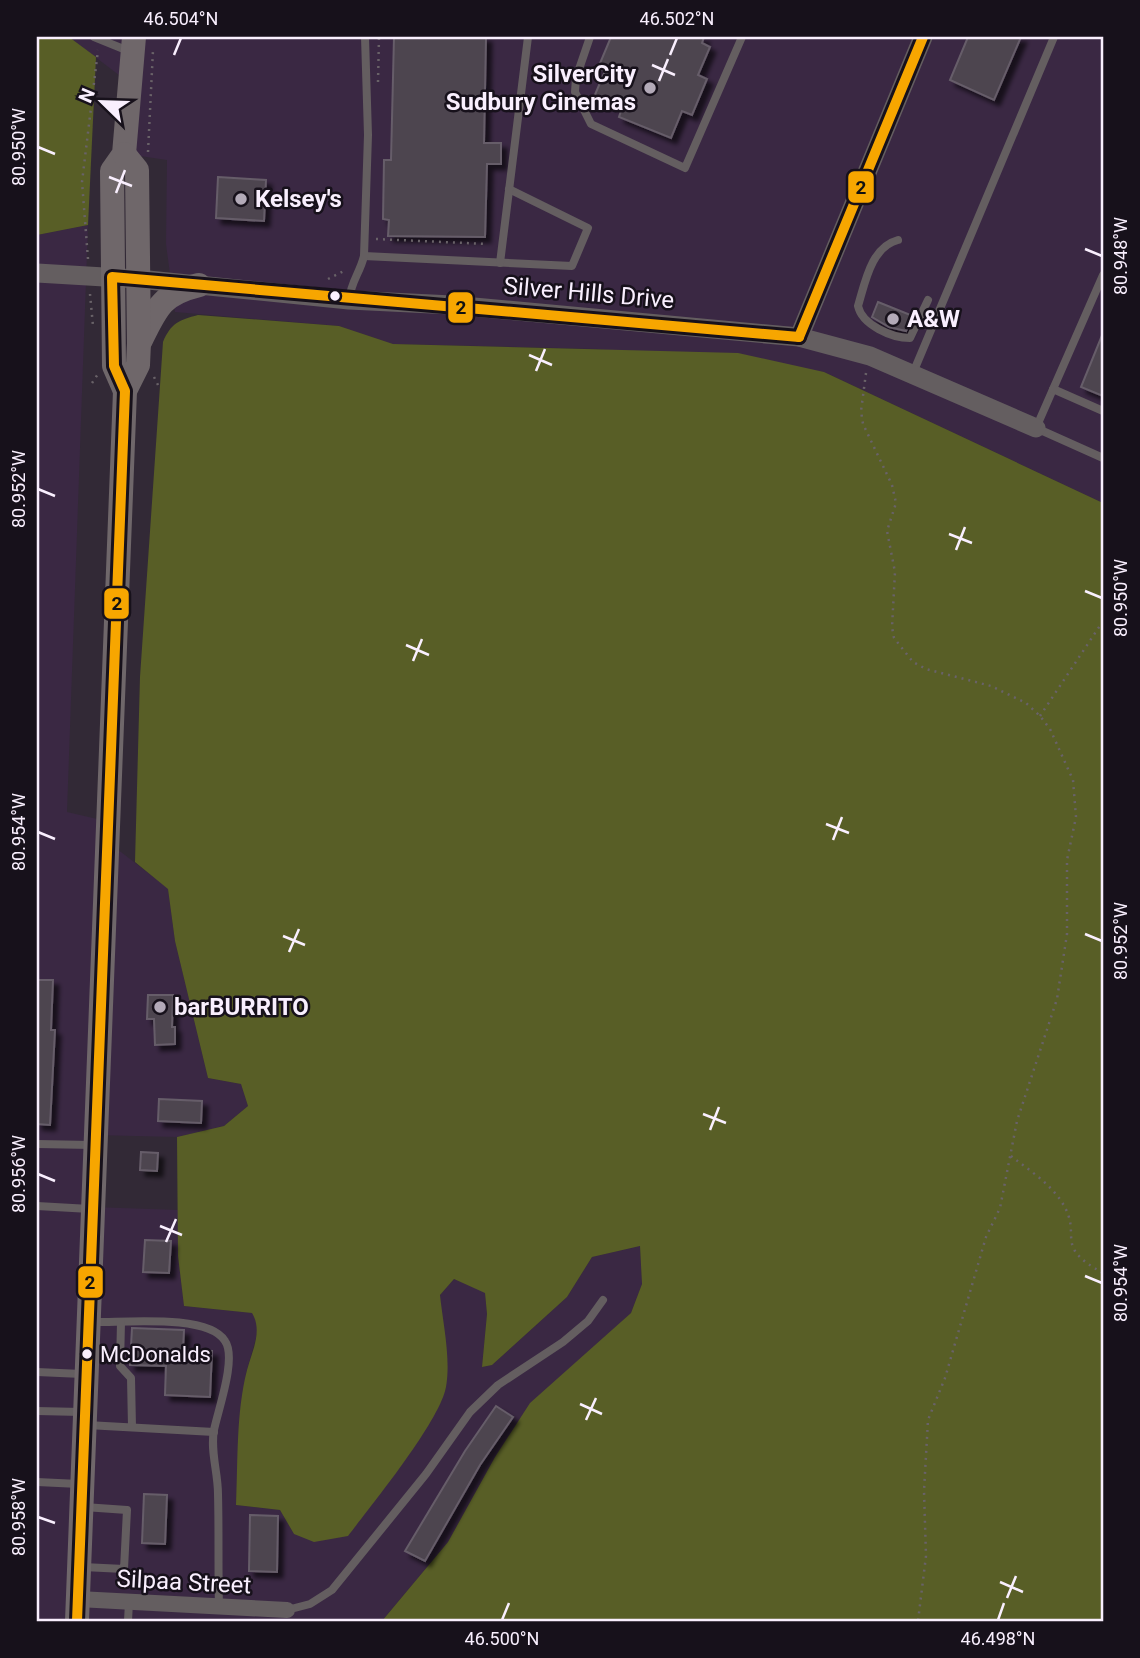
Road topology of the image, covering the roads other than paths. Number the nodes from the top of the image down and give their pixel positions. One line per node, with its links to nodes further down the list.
1 (365, 37): 12 (lane)
2 (528, 37): 10 (lane)
3 (590, 37): 4 (lane)
4 (742, 37)
5 (923, 37): 21 (street)
6 (1054, 37): 23 (lane)
7 (97, 38): 8 (lane)
8 (134, 45): 9 (main road)
9 (124, 154): 16 (main road); 17 (main road)
10 (509, 189): 13 (lane); 13 (lane)
11 (898, 240): 20 (lane)
12 (364, 256): 13 (lane); 19 (lane)
13 (500, 263)
14 (37, 273): 16 (street, Silver Hills Drive)
15 (1103, 275): 24 (lane)
16 (101, 276): 17 (street, Silver Hills Drive); 25 (main road)
17 (138, 279): 18 (street, Silver Hills Drive); 22 (main road)
18 (199, 285): 19 (street, Silver Hills Drive); 22 (main road)
19 (349, 300): 21 (street, Silver Hills Drive)
20 (928, 300)
21 (799, 337): 23 (street, Silver Hills Drive)
22 (139, 343): 25 (main road)
23 (913, 374): 27 (street, Silver Hills Drive)
24 (1053, 389): 26 (lane); 27 (lane)
25 (125, 391): 30 (main road)
26 (1103, 411)
27 (1036, 428): 28 (lane)
28 (1103, 458)
29 (39, 1145): 30 (lane)
30 (95, 1145): 34 (main road)
31 (37, 1200): 33 (lane)
32 (37, 1206): 33 (lane)
33 (47, 1207): 34 (lane)
34 (92, 1209): 36 (main road)
35 (603, 1300): 50 (lane)
36 (88, 1322): 37 (lane); 39 (main road)
37 (121, 1322): 42 (lane); 43 (lane)
38 (37, 1373): 39 (lane)
39 (85, 1374): 41 (main road)
40 (37, 1410): 41 (lane)
41 (84, 1418): 42 (lane); 45 (main road)
42 (132, 1427): 43 (lane)
43 (214, 1432): 48 (lane)
44 (37, 1482): 45 (lane)
45 (81, 1496): 46 (main road); 46 (lane)
46 (79, 1567): 49 (main road)
47 (129, 1602): 48 (street, Silpaa Street); 49 (street, Silpaa Street); 51 (lane)
48 (219, 1607): 50 (street, Silpaa Street)
49 (77, 1610)
50 (287, 1611)
51 (128, 1621)

